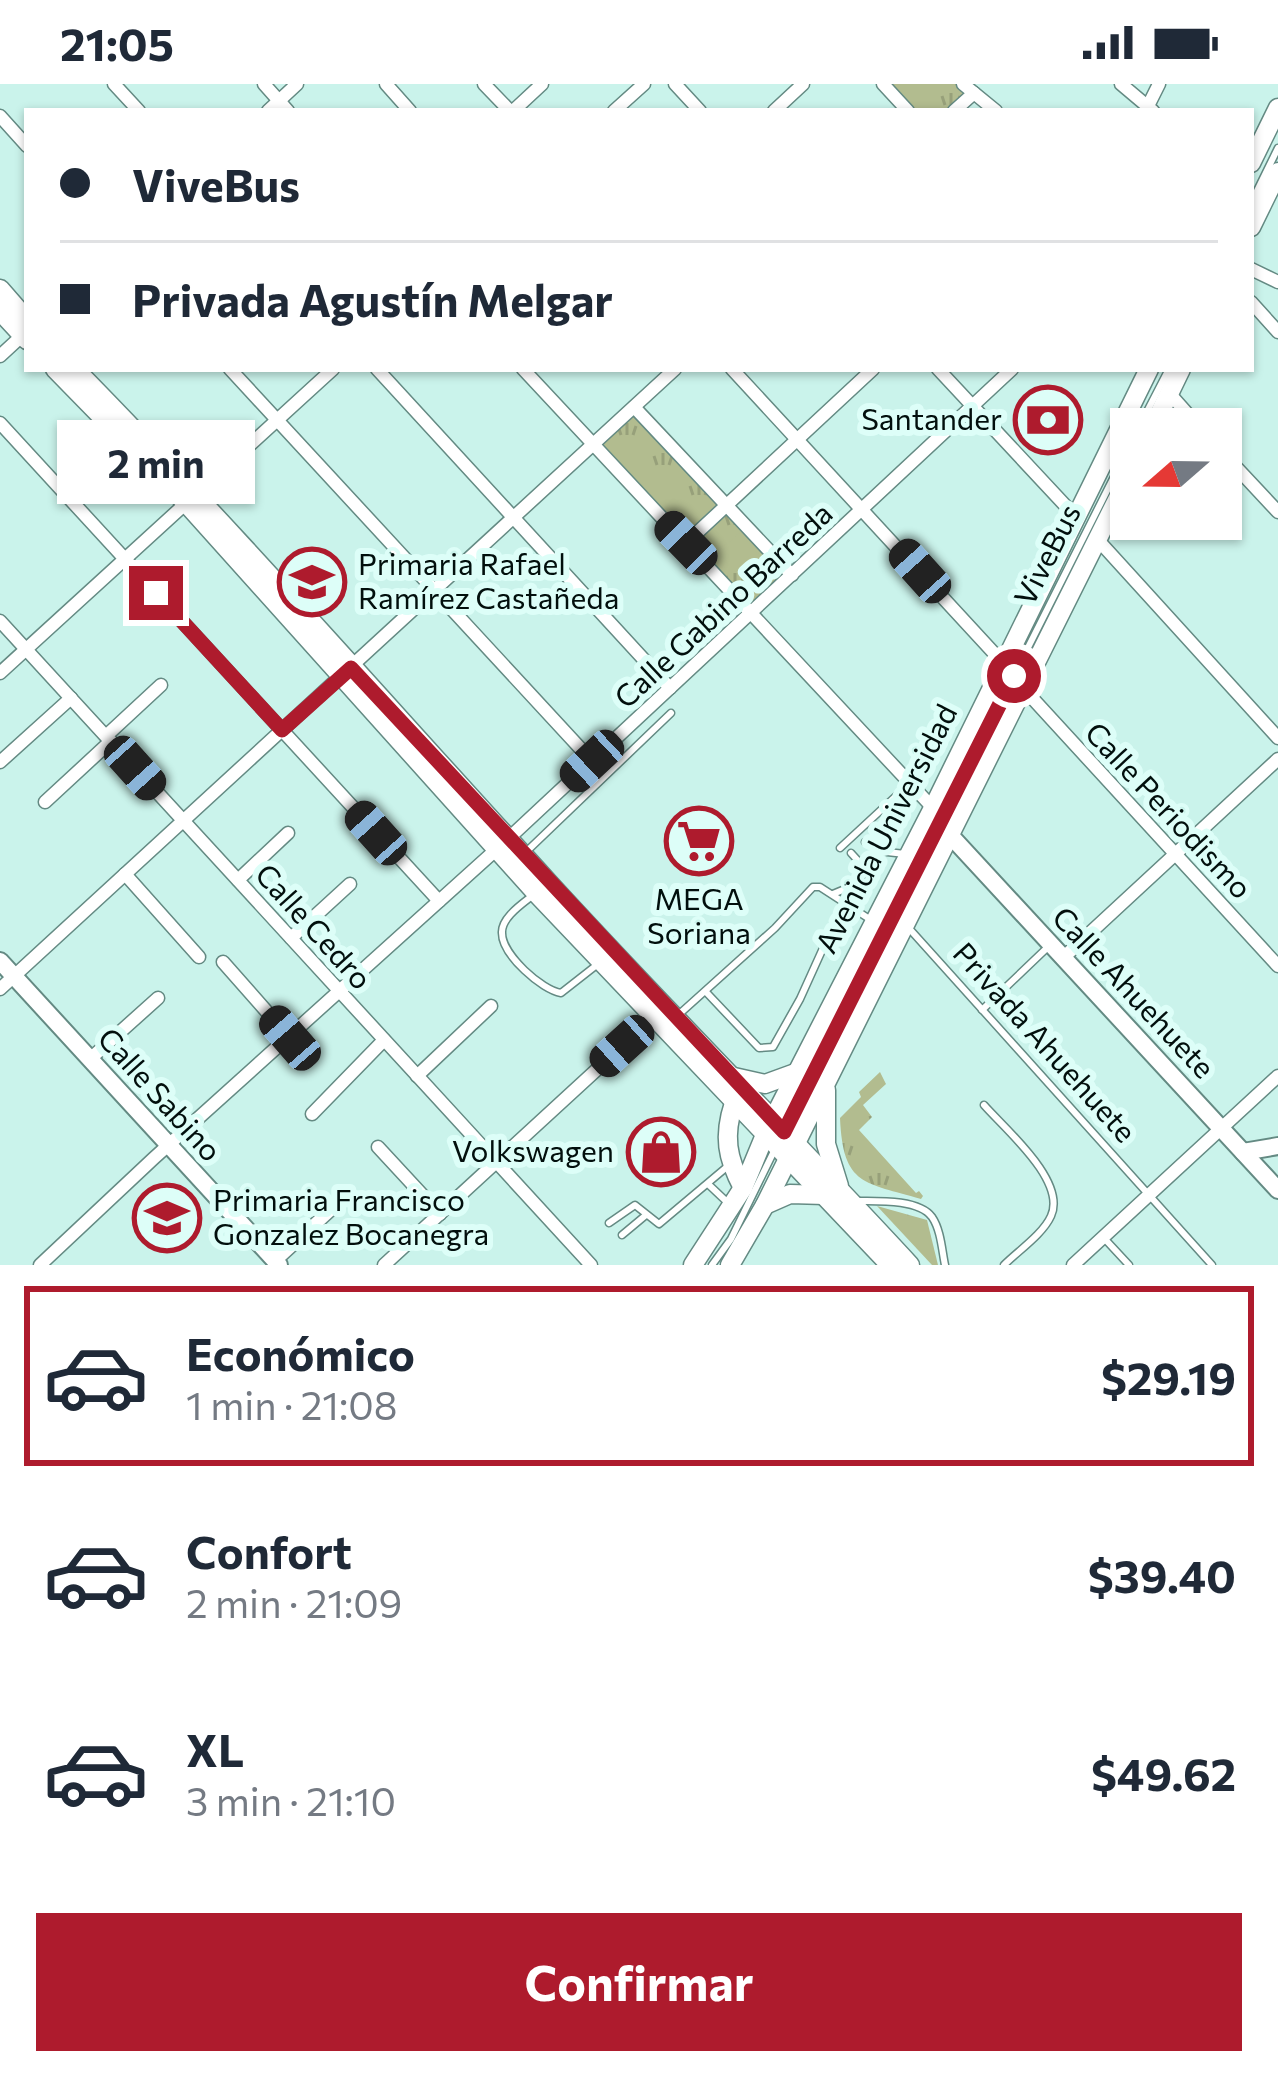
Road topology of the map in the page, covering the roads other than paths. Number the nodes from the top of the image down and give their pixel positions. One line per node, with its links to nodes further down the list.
1 (114, 84): 13 (street)
2 (263, 84): 14 (street)
3 (297, 84): 14 (street)
4 (386, 84): 15 (street)
5 (484, 84): 16 (street)
6 (542, 84): 17 (street)
7 (644, 84): 18 (street)
8 (675, 84): 19 (street)
9 (803, 84): 20 (street)
10 (884, 84): 21 (street)
11 (1121, 84): 23 (street)
12 (968, 88): 22 (street)
13 (136, 108)
14 (278, 108)
15 (407, 108)
16 (508, 108)
17 (514, 108)
18 (617, 108)
19 (697, 108)
20 (777, 108)
21 (905, 108)
22 (992, 108)
23 (1149, 108)
24 (1278, 108): 28 (main road)
25 (0, 116): 26 (street)
26 (24, 143)
27 (1278, 148): 30 (lane)
28 (1254, 157)
29 (1278, 172): 31 (main road)
30 (1254, 197)
31 (1254, 221)
32 (0, 289): 35 (main road)
33 (1254, 305): 37 (street)
34 (0, 310): 36 (main road)
35 (24, 329)
36 (24, 330)
37 (1278, 332)
38 (24, 334): 39 (street)
39 (0, 356)
40 (58, 372): 66 (main road)
41 (78, 372): 66 (main road)
42 (233, 372): 61 (street)
43 (330, 372): 61 (street)
44 (379, 372): 72 (street)
45 (526, 372): 63 (street)
46 (672, 372): 56 (street)
47 (735, 372): 62 (street)
48 (866, 372): 62 (street)
49 (941, 372): 55 (street)
50 (1009, 372): 55 (street, Calle Gabino Barreda)
51 (1146, 372): 71 (main road, Avenida Universidad)
52 (1166, 372): 57 (lane)
53 (1180, 372): 54 (main road)
54 (1169, 393): 58 (main road); 59 (street)
55 (972, 406): 68 (street, Calle Gabino Barreda); 71 (street)
56 (634, 407): 63 (street); 67 (street)
57 (1148, 408)
58 (1162, 408)
59 (1182, 408)
60 (0, 422): 75 (street)
61 (277, 422): 66 (street); 77 (street)
62 (798, 440): 67 (street); 68 (street)
63 (593, 446): 72 (street); 74 (street)
64 (1242, 473): 69 (street)
65 (1110, 485): 144 (lane, ViveBus)
66 (191, 498): 75 (street); 83 (main road)
67 (726, 505): 74 (street); 76 (street)
68 (863, 509): 76 (street, Calle Gabino Barreda); 81 (street)
69 (1278, 512)
70 (1110, 515): 73 (main road, Avenida Universidad)
71 (1076, 517): 81 (main road, Avenida Universidad)
72 (514, 518): 77 (street); 85 (street)
73 (1098, 540): 86 (main road, Avenida Universidad); 90 (street)
74 (686, 543): 78 (street)
75 (124, 559): 80 (street); 89 (street)
76 (792, 575): 78 (street, Calle Gabino Barreda)
77 (435, 589): 83 (street); 93 (street)
78 (752, 614): 85 (street, Calle Gabino Barreda); 95 (street)
79 (0, 621): 80 (street, Calle Cedro)
80 (26, 649): 82 (street); 87 (street, Calle Cedro)
81 (1004, 664): 97 (main road, Avenida Universidad)
82 (0, 673)
83 (346, 673): 89 (street); 102 (main road)
84 (161, 685): 91 (street)
85 (670, 688): 93 (street, Calle Gabino Barreda)
86 (1023, 688): 100 (main road, Avenida Universidad); 107 (street, Calle Periodismo)
87 (71, 698): 91 (street, Calle Cedro); 94 (street)
88 (670, 713): 104 (lane)
89 (282, 730): 98 (street); 113 (street)
90 (1278, 738)
91 (108, 739): 96 (street); 98 (street, Calle Cedro)
92 (1278, 760): 107 (street)
93 (592, 761): 102 (street, Calle Gabino Barreda)
94 (0, 762)
95 (909, 784): 97 (street); 103 (lane)
96 (45, 802)
97 (933, 808): 106 (main road, Avenida Universidad)
98 (183, 820): 108 (street); 109 (street, Calle Cedro)
99 (288, 833): 109 (street)
100 (949, 834): 116 (main road, Avenida Universidad); 118 (street, Calle Ahuehuete)
101 (865, 842): 106 (lane)
102 (503, 844): 104 (main road); 111 (main road); 113 (street, Calle Gabino Barreda)
103 (840, 848)
104 (523, 854): 111 (main road)
105 (851, 854): 112 (lane)
106 (909, 854): 115 (main road, Avenida Universidad)
107 (1175, 854): 118 (street); 123 (street, Calle Periodismo)
108 (125, 874): 119 (street); 124 (street)
109 (238, 880): 117 (street, Calle Cedro)
110 (350, 884): 117 (street)
111 (541, 887): 122 (main road); 122 (lane); 131 (main road)
112 (830, 894): 114 (lane); 126 (lane)
113 (439, 901): 125 (street, Calle Gabino Barreda)
114 (843, 904): 115 (lane); 126 (lane)
115 (874, 921): 135 (main road, Avenida Universidad)
116 (904, 923): 129 (lane, Privada Ahuehuete); 139 (main road, Avenida Universidad)
117 (291, 938): 125 (street, Calle Cedro)
118 (1058, 950): 129 (lane); 143 (street, Calle Ahuehuete)
119 (199, 957)
120 (0, 961): 124 (street, Calle Sabino)
121 (223, 962): 132 (street)
122 (601, 962): 130 (main road)
123 (1278, 966)
124 (7, 983): 134 (street, Calle Sabino)
125 (340, 992): 132 (street, Calle Gabino Barreda); 133 (street, Calle Cedro)
126 (706, 992): 131 (lane)
127 (158, 998): 134 (street)
128 (491, 1006): 137 (street)
129 (982, 1010): 158 (lane, Privada Ahuehuete)
130 (653, 1018): 140 (main road); 149 (street)
131 (674, 1018): 136 (main road)
132 (290, 1038): 145 (street, Calle Gabino Barreda)
133 (384, 1040): 137 (street, Calle Cedro); 142 (street)
134 (90, 1059): 145 (street, Calle Sabino)
135 (798, 1072): 136 (main road); 144 (main road, Avenida Universidad)
136 (725, 1074): 144 (main road)
137 (417, 1076): 149 (street, Calle Cedro)
138 (1278, 1076): 143 (street)
139 (828, 1077): 144 (main road, Avenida Universidad); 157 (main road)
140 (734, 1103): 144 (main road); 150 (main road)
141 (984, 1105): 176 (lane)
142 (312, 1114)
143 (1221, 1128): 148 (street, Calle Ahuehuete); 158 (street)
144 (781, 1139): 154 (main road); 157 (main road); 159 (main road); 171 (lane, ViveBus)
145 (169, 1146): 166 (street, Calle Sabino); 167 (street, Calle Gabino Barreda)
146 (1278, 1146): 148 (street)
147 (378, 1148): 161 (street)
148 (1244, 1152): 152 (street, Calle Ahuehuete)
149 (496, 1162): 161 (street); 169 (street, Calle Cedro)
150 (731, 1164): 153 (lane); 154 (main road)
151 (1278, 1164): 152 (street)
152 (1257, 1167): 155 (street, Calle Ahuehuete)
153 (708, 1184): 160 (lane); 162 (lane)
154 (742, 1188): 160 (main road)
155 (1278, 1190)
156 (349, 1193): 166 (street)
157 (839, 1196): 159 (main road); 173 (main road); 174 (main road); 175 (lane)
158 (1147, 1196): 165 (street); 179 (lane, Privada Ahuehuete)
159 (765, 1205): 172 (main road)
160 (731, 1206): 170 (main road)
161 (440, 1214): 168 (street)
162 (646, 1215): 163 (lane); 164 (lane)
163 (610, 1223)
164 (622, 1235)
165 (1103, 1237): 177 (street); 178 (lane)
166 (277, 1263)
167 (40, 1265)
168 (384, 1265)
169 (591, 1265)
170 (693, 1265)
171 (712, 1265)
172 (730, 1265)
173 (890, 1265)
174 (910, 1265)
175 (945, 1265)
176 (1004, 1265)
177 (1073, 1265)
178 (1129, 1265)
179 (1212, 1265)

